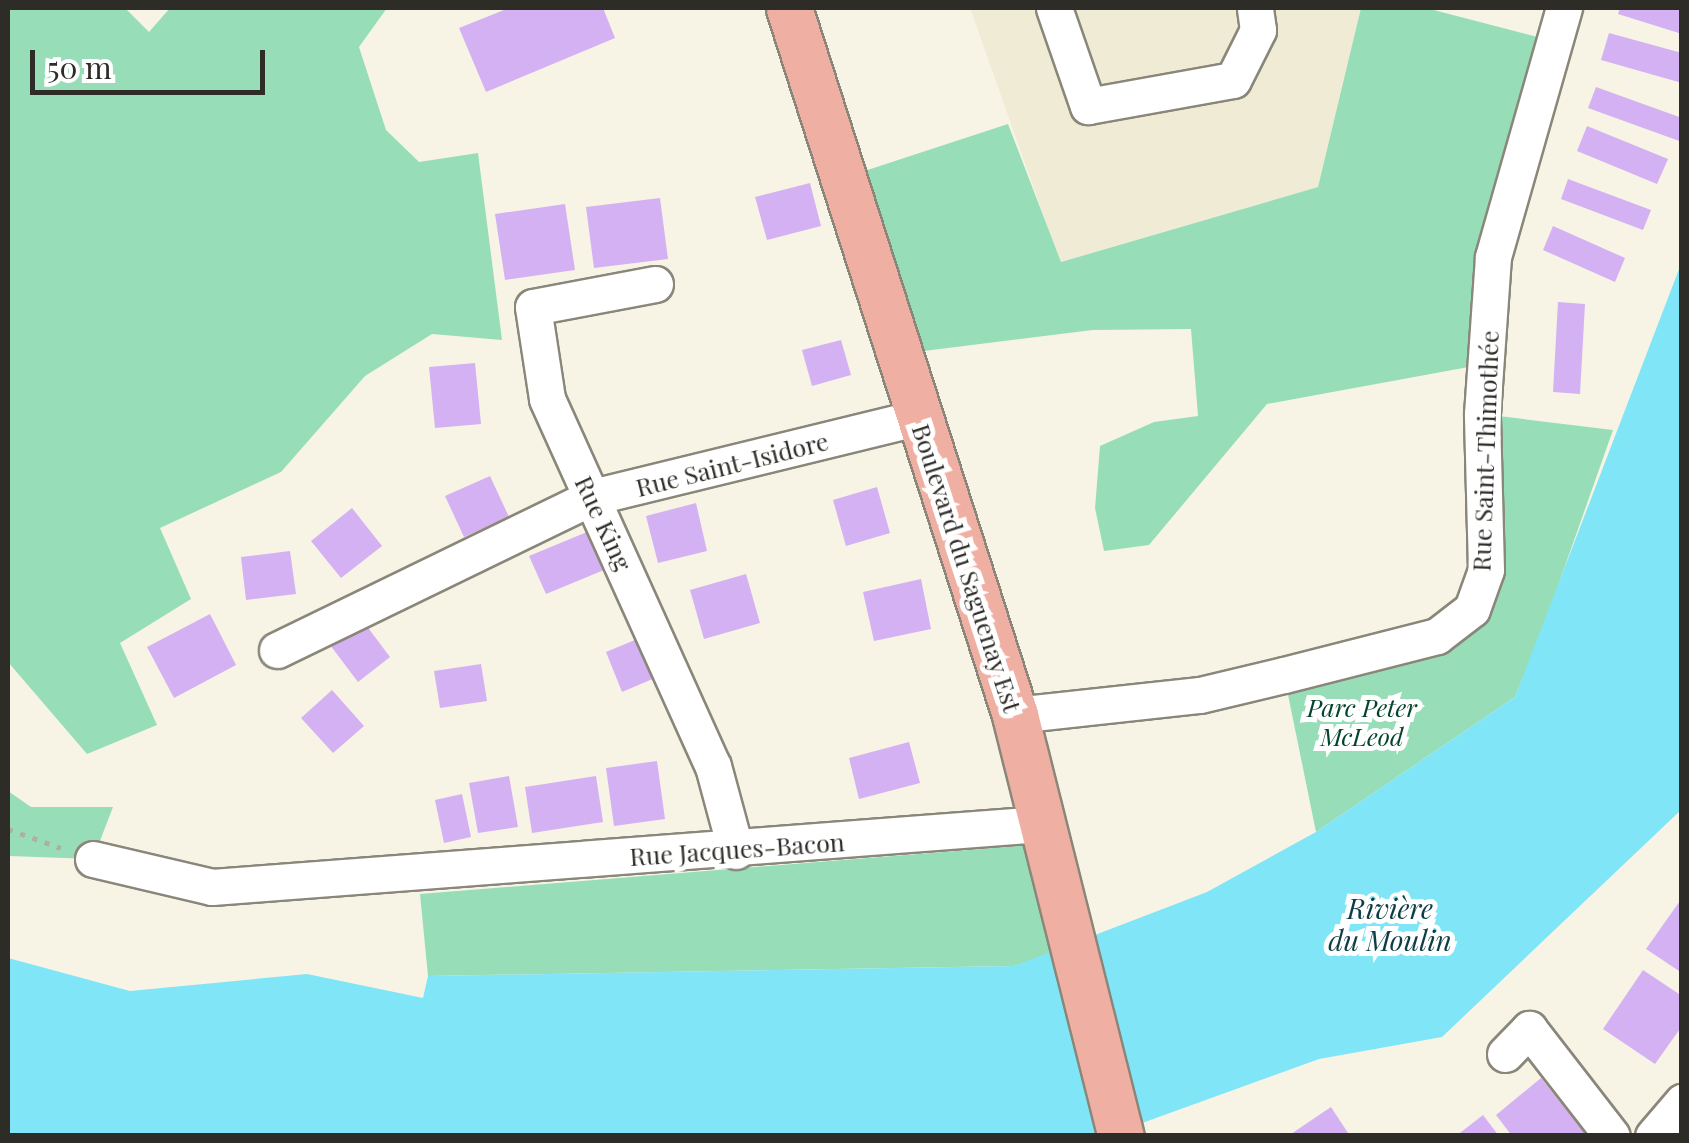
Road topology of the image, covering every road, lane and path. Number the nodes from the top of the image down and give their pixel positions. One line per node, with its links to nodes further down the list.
1 (789, 8): 6 (main road, Boulevard du Saguenay Est)
2 (1054, 8): 3 (street)
3 (1255, 8)
4 (1564, 8): 9 (street, Rue Saint-Thimothée)
5 (655, 284): 7 (street, Rue King)
6 (920, 417): 7 (street, Rue Saint-Isidore); 9 (main road, Boulevard du Saguenay Est)
7 (592, 498): 8 (street, Rue Saint-Isidore); 12 (street, Rue King)
8 (277, 650)
9 (1015, 714): 10 (main road, Boulevard du Saguenay Est)
10 (1041, 824): 12 (street, Rue Jacques-Bacon); 15 (main road, Boulevard du Saguenay Est)
11 (8, 829): 13 (path)
12 (736, 851): 13 (street, Rue Jacques-Bacon)
13 (93, 859)
14 (1505, 1054): 16 (street)
15 (1122, 1136)
16 (1612, 1136)

